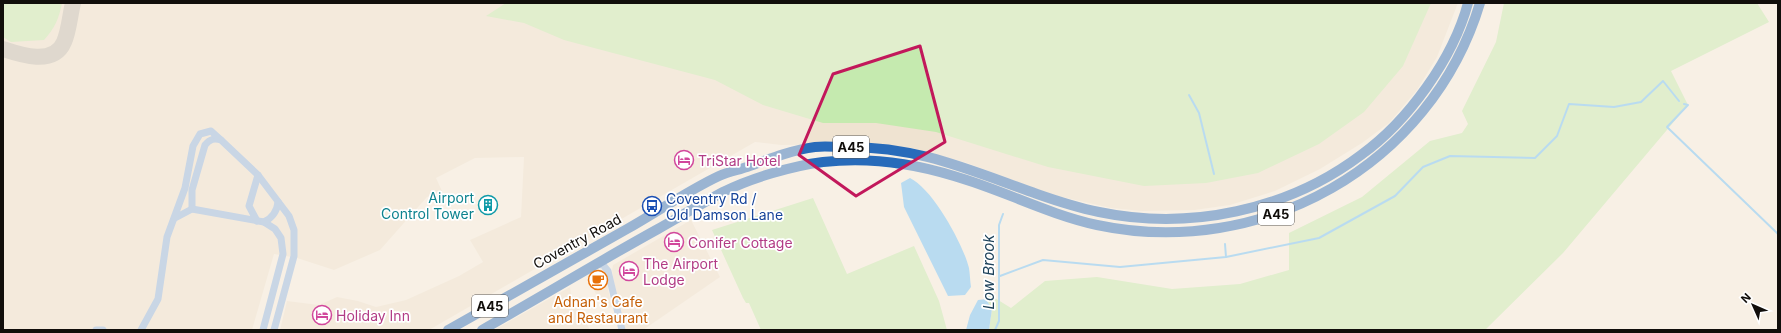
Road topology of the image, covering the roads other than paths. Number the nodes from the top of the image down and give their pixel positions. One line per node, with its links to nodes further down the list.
1 (1468, 3): 17 (highway, Coventry Road / A45)
2 (1480, 3): 11 (highway, Coventry Road / A45)
3 (222, 140): 4 (street); 8 (street); 9 (street)
4 (258, 175): 5 (street); 6 (street)
5 (266, 186): 6 (street); 7 (street)
6 (252, 195): 10 (street)
7 (278, 202): 10 (street); 16 (street)
8 (192, 209): 9 (street); 10 (street)
9 (174, 218): 14 (street)
10 (260, 222): 15 (street)
11 (596, 264): 18 (highway, Coventry Road / A45); 19 (street)
12 (96, 330): 13 (street)
13 (104, 330)
14 (141, 330)
15 (263, 330)
16 (274, 330)
17 (448, 330)
18 (482, 330)
19 (622, 330)

